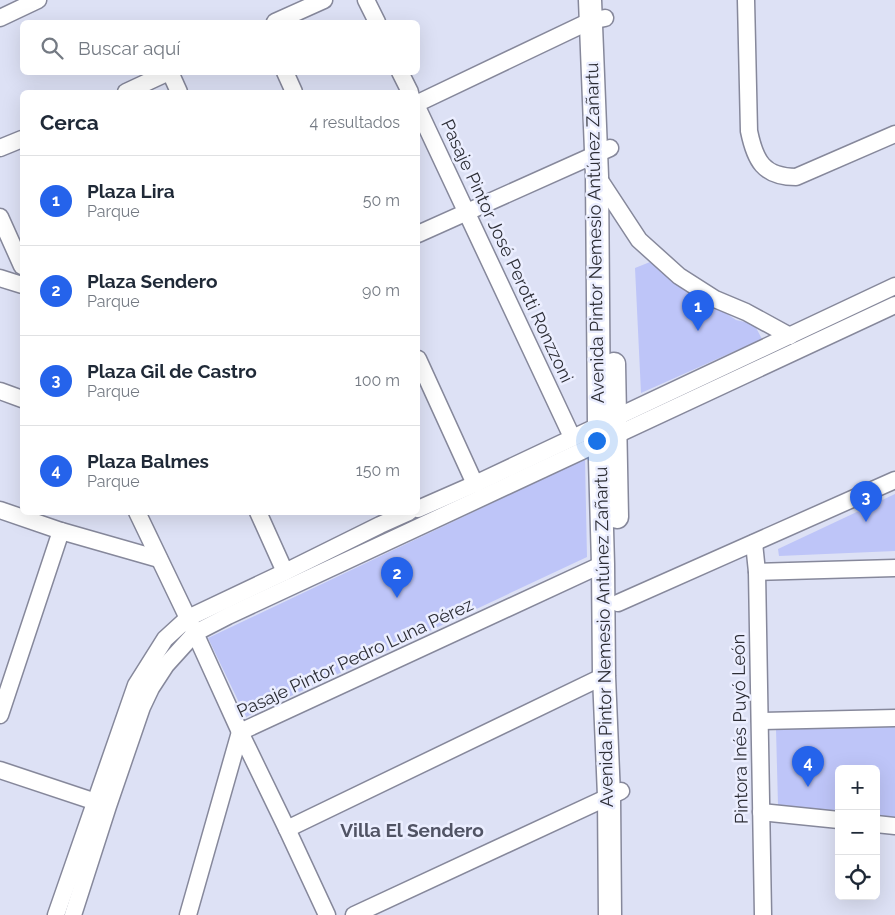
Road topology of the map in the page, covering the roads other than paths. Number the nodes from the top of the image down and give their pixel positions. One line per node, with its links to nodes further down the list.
1 (38, 0): 6 (street)
2 (324, 0): 7 (street)
3 (366, 0): 8 (street)
4 (746, 0): 19 (street)
5 (597, 10): 17 (street); 22 (street, Avenida Pintor Nemesio Antúnez Zañartu)
6 (0, 18)
7 (279, 20)
8 (376, 20)
9 (163, 75): 13 (street)
10 (172, 75): 14 (street)
11 (286, 75): 15 (street)
12 (402, 75): 16 (street)
13 (130, 90)
14 (179, 90)
15 (293, 90)
16 (409, 90)
17 (420, 102)
18 (420, 113): 24 (street, Pasaje Pintor José Perotti Ronzzoni)
19 (895, 134)
20 (20, 139): 21 (street)
21 (0, 148)
22 (601, 159): 23 (street, Avenida Pintor Nemesio Antúnez Zañartu); 23 (street); 24 (street); 36 (street, Avenida Pintor Nemesio Antúnez Zañartu)
23 (609, 195): 32 (street); 36 (street, Avenida Pintor Nemesio Antúnez Zañartu)
24 (466, 212): 26 (street); 37 (street, Pasaje Pintor José Perotti Ronzzoni)
25 (0, 216): 27 (street)
26 (420, 233)
27 (20, 261)
28 (0, 278): 29 (street)
29 (20, 284)
30 (895, 286): 32 (street)
31 (895, 305): 36 (street)
32 (790, 336): 36 (street)
33 (420, 363): 39 (street)
34 (0, 391): 35 (street)
35 (20, 398)
36 (607, 430): 37 (street); 49 (street, Avenida Pintor Nemesio Antúnez Zañartu); 53 (street, Avenida Pintor Nemesio Antúnez Zañartu); 55 (street)
37 (572, 437): 39 (street)
38 (895, 480): 47 (street)
39 (476, 484): 40 (street)
40 (420, 508)
41 (0, 510): 46 (street)
42 (138, 515): 48 (street)
43 (259, 515): 51 (street)
44 (395, 515): 45 (street)
45 (377, 519): 51 (street)
46 (61, 531): 48 (street); 57 (street)
47 (754, 543): 52 (street, Pintora Inés Puyó León); 53 (street)
48 (159, 559): 54 (street)
49 (603, 564): 56 (street, Avenida Pintor Nemesio Antúnez Zañartu); 60 (street, Pasaje Pintor Pedro Luna Pérez)
50 (895, 568): 52 (street)
51 (285, 572): 54 (street)
52 (757, 572): 59 (street, Pintora Inés Puyó León)
53 (618, 603): 62 (street, Avenida Pintor Nemesio Antúnez Zañartu)
54 (188, 618): 55 (street); 63 (street)
55 (195, 634): 60 (street); 63 (street)
56 (604, 676): 62 (street, Avenida Pintor Nemesio Antúnez Zañartu); 68 (street)
57 (0, 715)
58 (895, 718): 59 (street)
59 (760, 721): 64 (street, Pintora Inés Puyó León)
60 (240, 732): 68 (street); 71 (street, Pasaje Pintor Pedro Luna Pérez)
61 (0, 770): 63 (street)
62 (615, 793): 73 (street); 75 (street, Avenida Pintor Nemesio Antúnez Zañartu); 76 (street, Avenida Pintor Nemesio Antúnez Zañartu)
63 (101, 804): 69 (street); 70 (street)
64 (761, 812): 65 (street); 77 (street, Pintora Inés Puyó León)
65 (835, 820)
66 (880, 824): 67 (street)
67 (895, 826)
68 (287, 829): 72 (street)
69 (56, 915)
70 (73, 915)
71 (188, 915)
72 (327, 915)
73 (354, 915): 74 (street)
74 (359, 915)
75 (610, 915)
76 (623, 915)
77 (763, 915)

